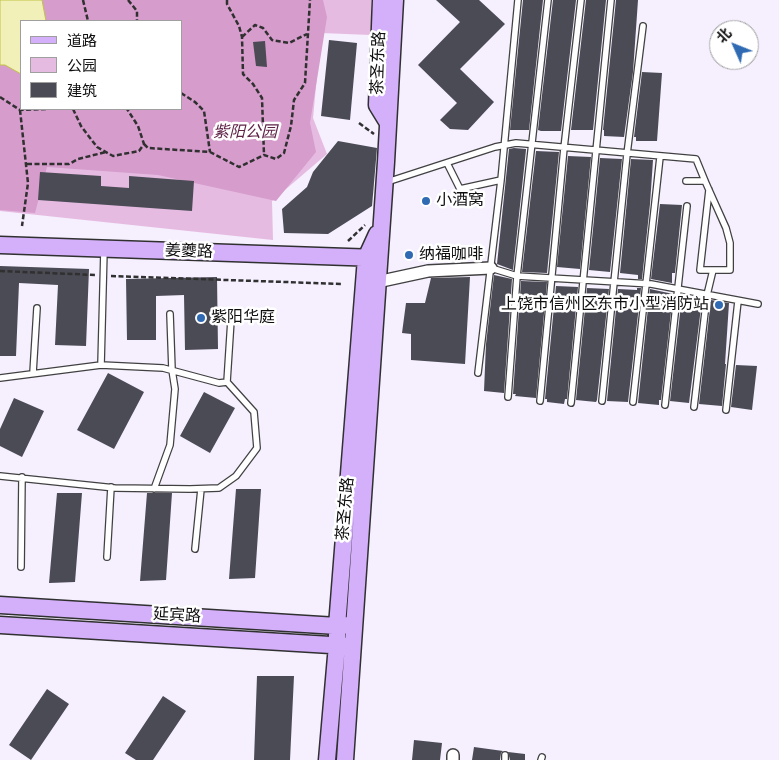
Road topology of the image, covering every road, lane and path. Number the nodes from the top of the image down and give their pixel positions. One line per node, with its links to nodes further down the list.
1 (83, 0): 11 (path)
2 (128, 0): 12 (path)
3 (227, 0): 15 (path)
4 (310, 0): 14 (path)
5 (382, 0): 21 (main road, 茶圣东路)
6 (395, 0): 21 (main road, 茶圣东路)
7 (518, 0): 23 (lane)
8 (548, 0): 24 (lane)
9 (581, 0): 25 (lane)
10 (611, 0): 26 (lane)
11 (88, 20)
12 (137, 20)
13 (643, 26): 29 (lane)
14 (308, 33): 15 (path); 30 (path)
15 (242, 37): 30 (path)
16 (182, 94): 28 (path)
17 (0, 97): 18 (path)
18 (20, 110): 33 (path)
19 (74, 110): 27 (path)
20 (128, 110): 22 (path)
21 (388, 123): 37 (main road, 茶圣东路)
22 (144, 144): 27 (path); 28 (path)
23 (504, 145): 24 (lane); 32 (lane); 34 (lane)
24 (533, 145): 25 (lane); 48 (lane)
25 (564, 148): 26 (lane); 49 (lane)
26 (595, 151): 29 (lane); 50 (lane)
27 (106, 152): 33 (path)
28 (210, 152): 30 (path)
29 (627, 154): 31 (lane); 52 (lane)
30 (264, 155)
31 (660, 157): 36 (lane); 54 (lane)
32 (447, 163): 34 (lane); 37 (lane)
33 (26, 164): 40 (path)
34 (501, 180): 44 (lane)
35 (686, 181): 36 (lane)
36 (705, 181): 38 (lane)
37 (385, 182): 43 (main road, 茶圣东路)
38 (709, 190): 45 (lane); 45 (lane)
39 (687, 206): 55 (lane)
40 (22, 226)
41 (0, 245): 42 (main road, 姜夔路)
42 (104, 249): 43 (main road, 姜夔路); 47 (lane)
43 (372, 258): 51 (main road, 茶圣东路); 87 (main road, 茶圣东路)
44 (491, 268): 48 (lane); 51 (street); 65 (lane)
45 (714, 270): 56 (lane)
46 (0, 271): 47 (path)
47 (104, 275): 53 (path); 62 (lane)
48 (517, 276): 49 (lane); 68 (lane)
49 (552, 279): 50 (lane); 69 (lane)
50 (583, 281): 52 (lane); 72 (lane)
51 (377, 282): 85 (main road, 茶圣东路)
52 (614, 283): 54 (lane); 70 (lane)
53 (343, 284)
54 (645, 284): 55 (lane); 71 (lane)
55 (677, 290): 56 (lane); 73 (lane)
56 (707, 295): 57 (lane); 74 (lane)
57 (738, 301): 58 (lane); 75 (lane)
58 (758, 304)
59 (38, 308): 64 (lane)
60 (170, 314): 63 (lane)
61 (231, 320): 67 (lane)
62 (101, 365): 63 (lane); 64 (lane)
63 (172, 370): 67 (lane); 79 (lane)
64 (33, 373): 66 (lane)
65 (478, 373)
66 (0, 378)
67 (227, 382): 80 (lane)
68 (508, 397)
69 (540, 401)
70 (602, 402)
71 (633, 402)
72 (571, 403)
73 (665, 405)
74 (694, 407)
75 (726, 410)
76 (0, 476): 77 (lane)
77 (22, 477): 78 (lane); 83 (lane)
78 (111, 487): 79 (lane); 82 (lane)
79 (154, 489): 80 (lane)
80 (201, 489): 81 (lane)
81 (195, 549)
82 (107, 557)
83 (21, 568)
84 (0, 605): 87 (main road, 延宾路)
85 (355, 624): 87 (main road, 延宾路); 88 (main road, 茶圣东路)
86 (0, 625): 88 (main road, 延宾路)
87 (336, 626): 88 (main road, 茶圣东路)
88 (345, 645): 89 (main road, 茶圣东路); 90 (main road, 茶圣东路)
89 (327, 760)
90 (344, 760)

